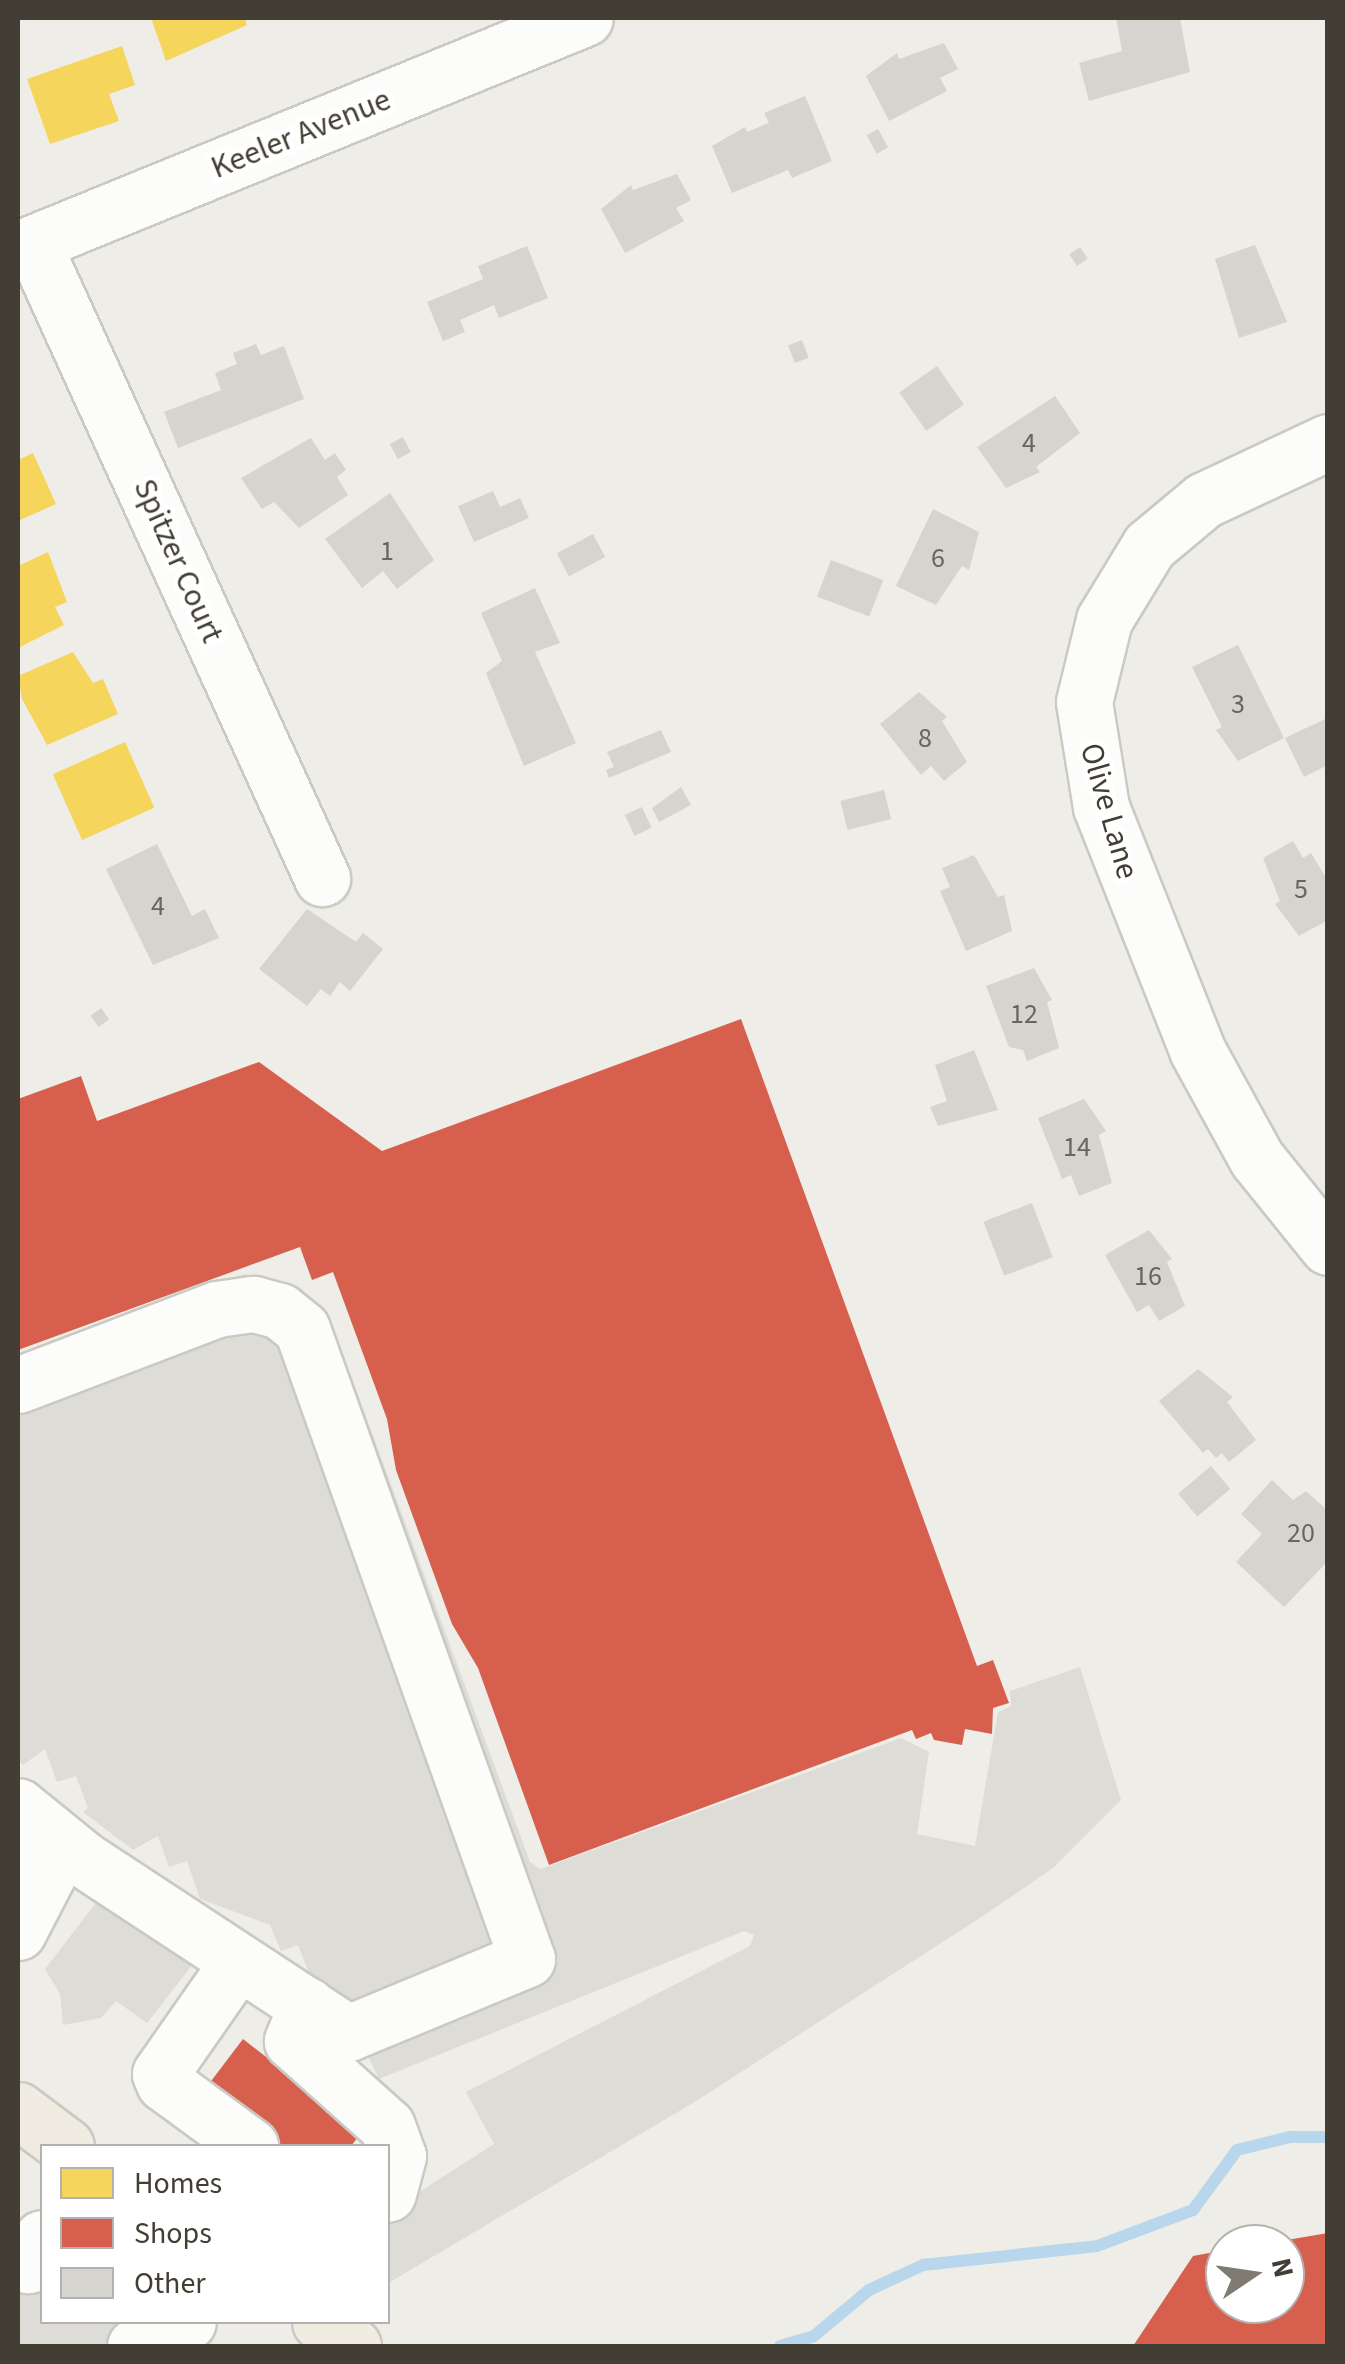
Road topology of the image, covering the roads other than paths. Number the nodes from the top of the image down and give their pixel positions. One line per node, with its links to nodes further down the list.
1 (585, 18): 2 (street, Keeler Avenue)
2 (25, 246): 4 (street, Spitzer Court)
3 (1328, 442): 5 (street, Olive Lane)
4 (322, 878)
5 (1328, 1246)
6 (18, 1385): 10 (street)
7 (27, 1825): 8 (street); 9 (street)
8 (18, 1932)
9 (238, 1962): 10 (street); 13 (street)
10 (307, 2005): 14 (street)
11 (18, 2110): 12 (main road)
12 (63, 2144)
13 (248, 2144)
14 (390, 2186)
15 (40, 2242): 16 (street)
16 (18, 2259)
17 (184, 2324): 19 (street)
18 (323, 2324): 20 (main road)
19 (135, 2346)
20 (354, 2346)

